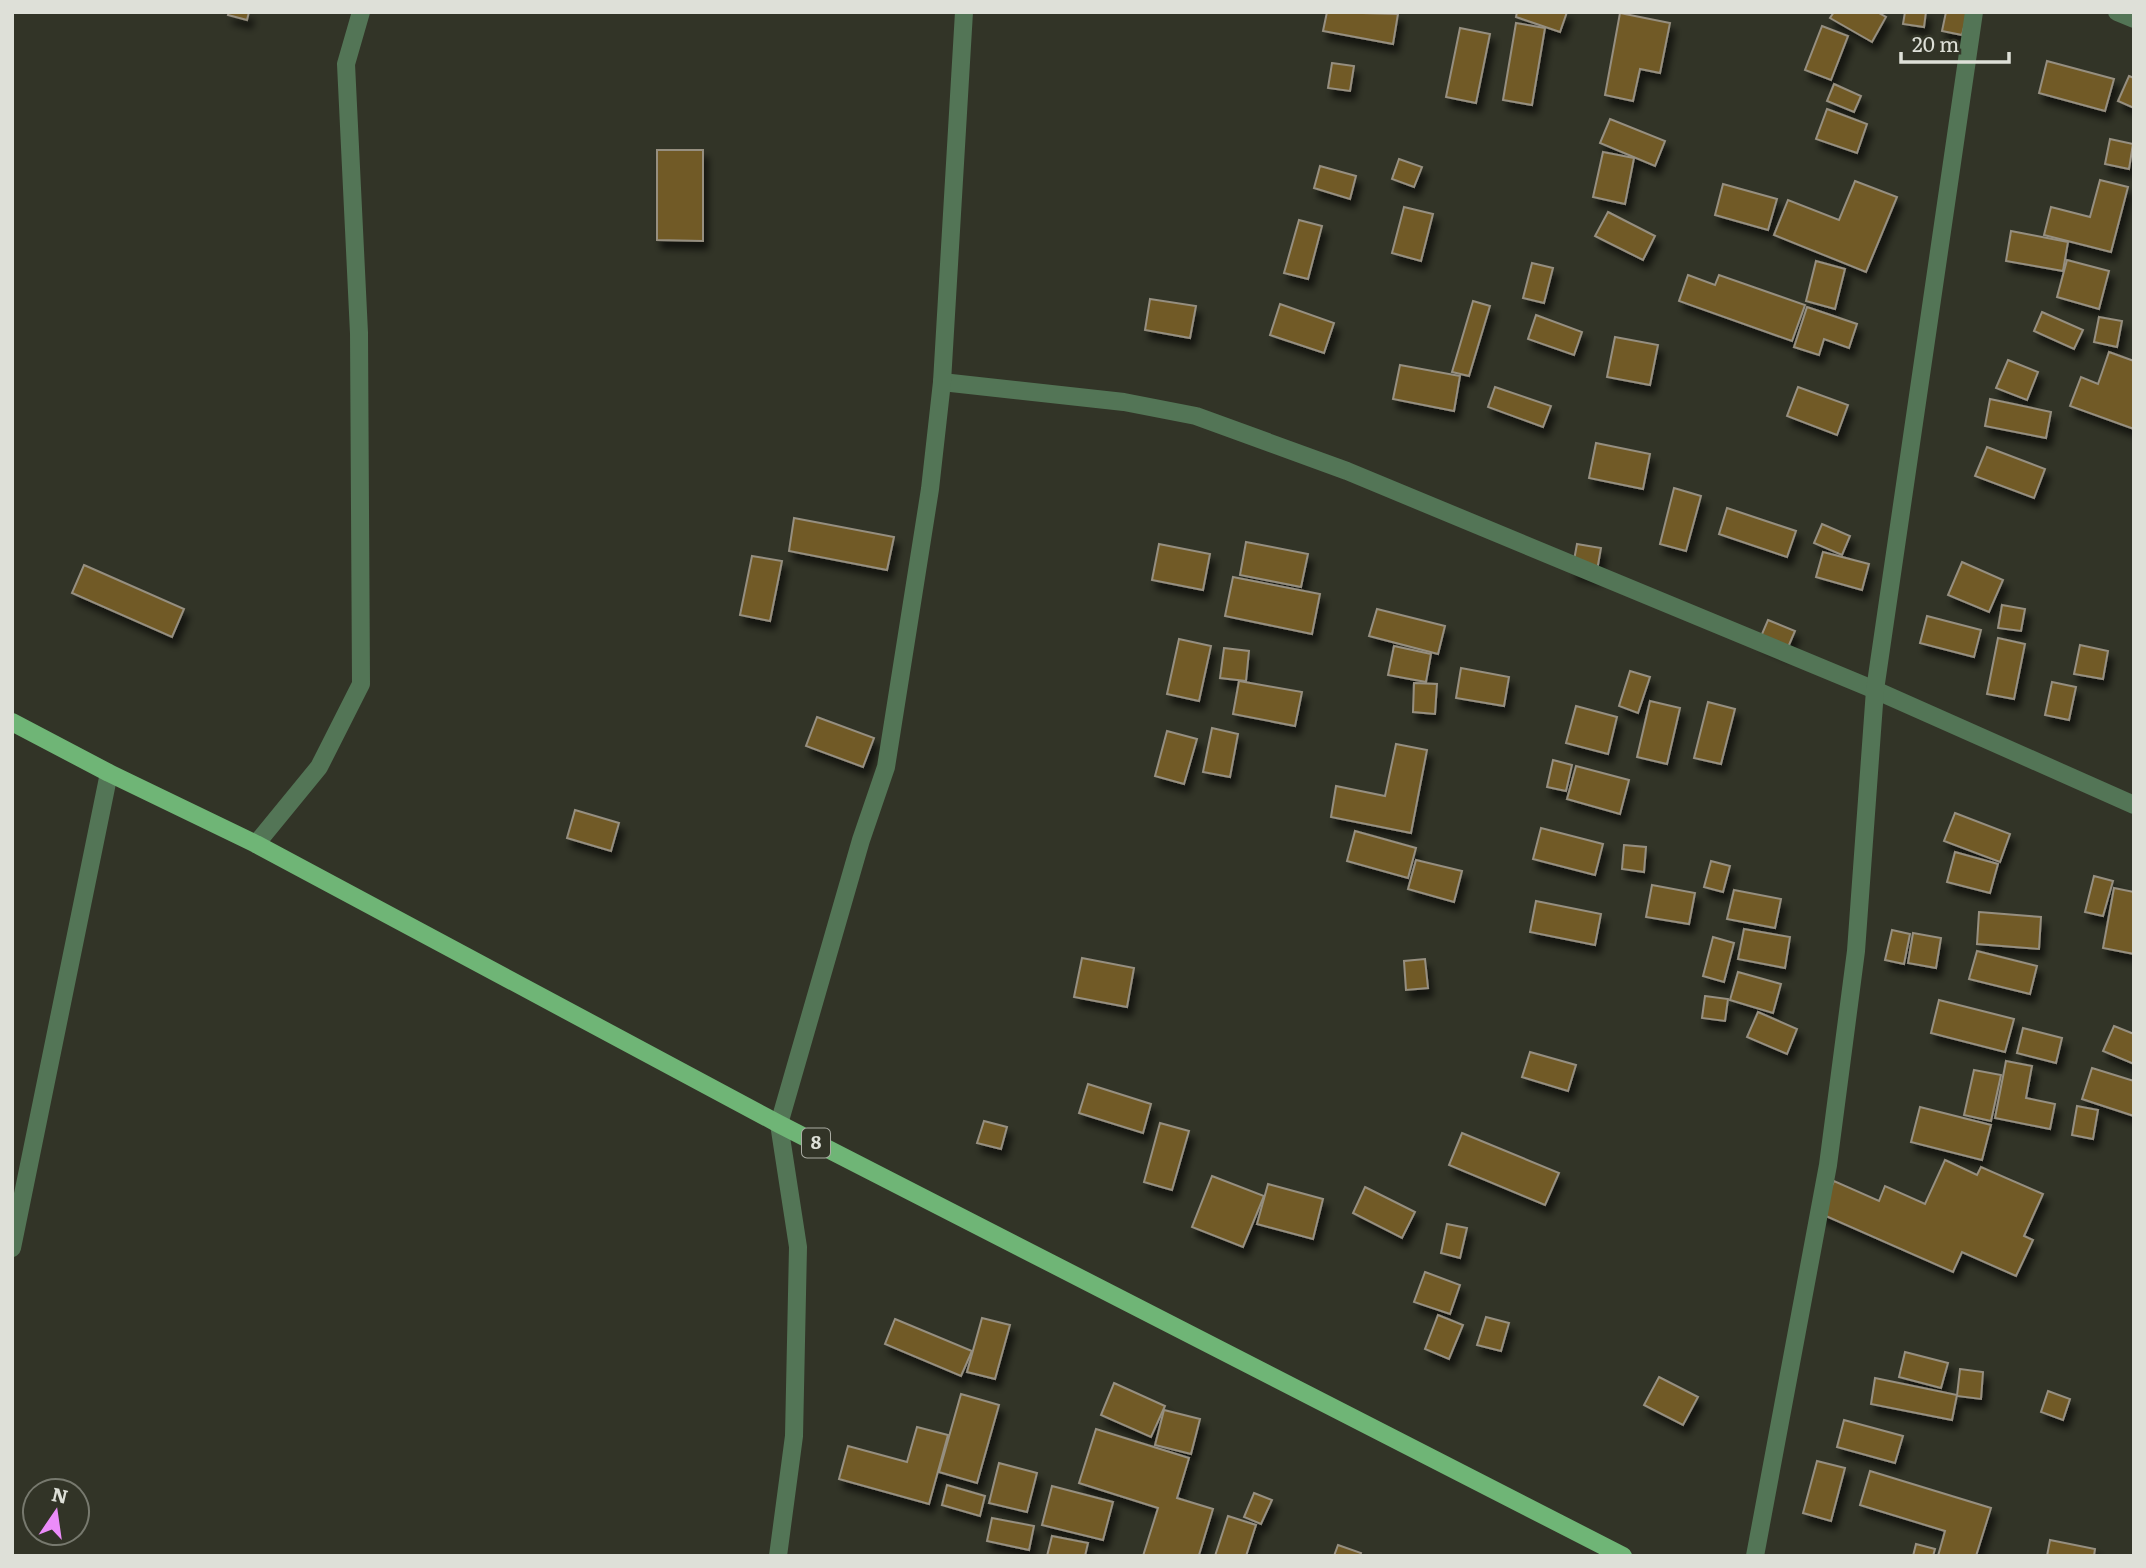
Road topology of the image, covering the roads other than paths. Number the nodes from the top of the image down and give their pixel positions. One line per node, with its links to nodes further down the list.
1 (360, 12): 11 (street)
2 (964, 12): 6 (street)
3 (1974, 12): 7 (street)
4 (2117, 12): 5 (street)
5 (2134, 19)
6 (942, 382): 7 (street); 12 (street)
7 (1875, 690): 10 (street); 16 (street)
8 (12, 722): 9 (main road, 8)
9 (110, 773): 11 (main road, 8); 13 (street)
10 (2134, 805)
11 (256, 844): 12 (main road, 8)
12 (779, 1124): 14 (street); 15 (main road, 8)
13 (12, 1248)
14 (778, 1556)
15 (1623, 1556)
16 (1755, 1556)

